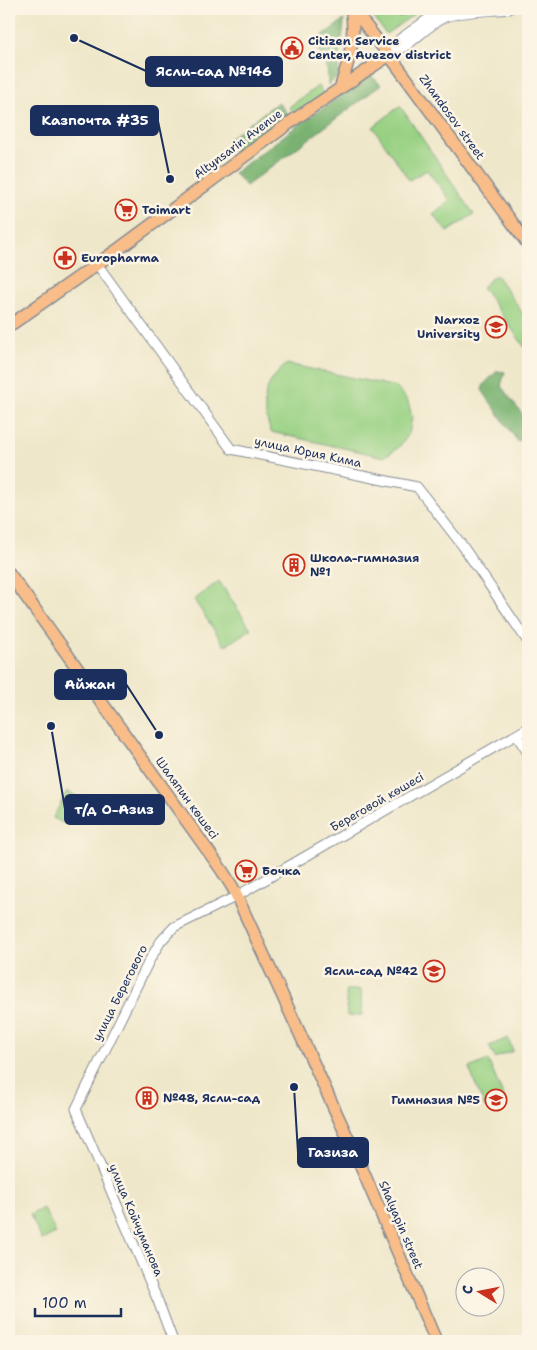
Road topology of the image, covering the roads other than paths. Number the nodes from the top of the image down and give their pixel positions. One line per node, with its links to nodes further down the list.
1 (352, 9): 6 (main road, Zhandosov street); 7 (main road)
2 (362, 9): 3 (main road)
3 (403, 9)
4 (442, 9): 6 (street)
5 (509, 9): 6 (street)
6 (388, 56): 7 (main road, Altynsarin Avenue); 8 (main road, Zhandosov street)
7 (340, 89): 9 (main road, Altynsarin Avenue)
8 (528, 244)
9 (98, 264): 10 (main road, Altynsarin Avenue); 12 (street, улица Юрия Кима)
10 (9, 326)
11 (9, 573): 16 (main road, Шаляпин көшесі)
12 (528, 642)
13 (528, 728): 14 (street, Береговой көшесі)
14 (517, 736): 15 (street); 16 (street, Береговой көшесі)
15 (528, 753)
16 (237, 896): 17 (street, улица Берегового); 19 (main road, Shalyapin street)
17 (76, 1109): 18 (street, улица Койчуманова)
18 (173, 1341)
19 (436, 1341)

